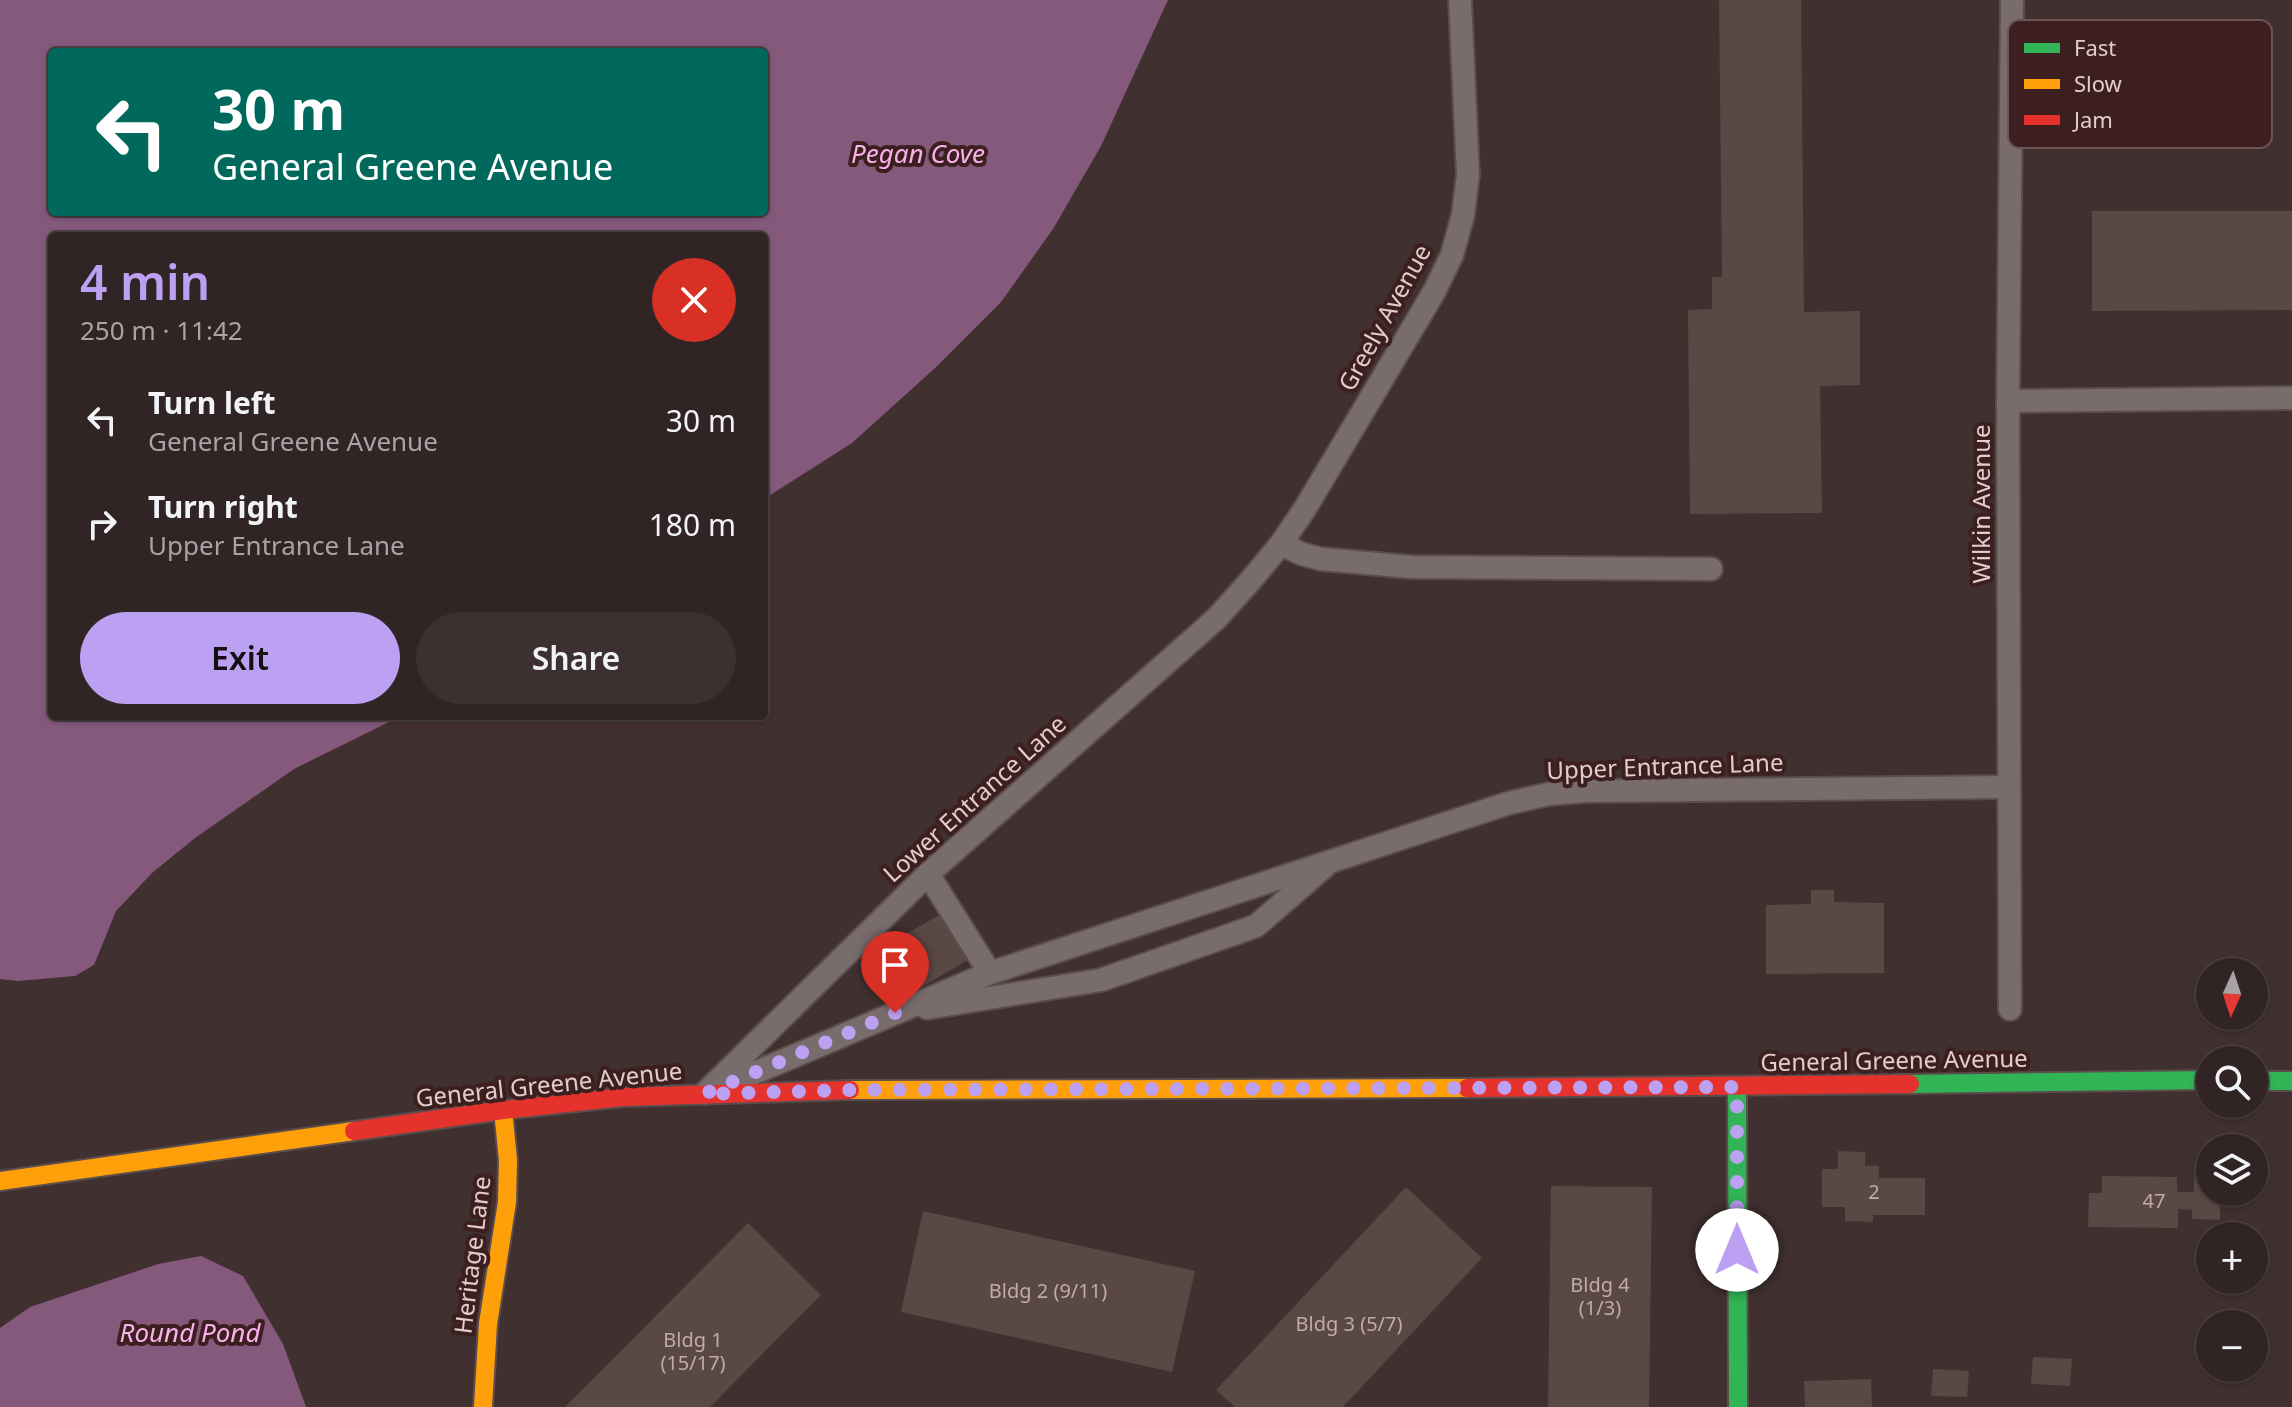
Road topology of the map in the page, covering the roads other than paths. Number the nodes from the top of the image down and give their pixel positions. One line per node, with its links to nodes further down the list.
1 (1460, 0): 7 (lane, Greely Avenue)
2 (2012, 0): 3 (lane, Wilkin Avenue)
3 (2012, 20)
4 (2011, 148): 6 (lane, Wilkin Avenue)
5 (2292, 398): 6 (lane)
6 (2008, 401): 9 (lane, Wilkin Avenue)
7 (1281, 544): 8 (lane); 11 (lane, Lower Entrance Lane)
8 (1711, 569)
9 (2009, 787): 10 (lane, Upper Entrance Lane); 13 (lane, Wilkin Avenue)
10 (1332, 860): 12 (lane, Upper Entrance Lane); 14 (lane, Upper Entrance Lane)
11 (928, 874): 12 (lane); 19 (lane, Lower Entrance Lane)
12 (990, 973): 14 (lane, Upper Entrance Lane)
13 (2010, 1009)
14 (895, 1013): 19 (lane, Upper Entrance Lane)
15 (2196, 1080): 18 (street, General Greene Avenue)
16 (2268, 1081): 17 (street)
17 (2292, 1081)
18 (1737, 1087): 19 (street, General Greene Avenue); 23 (street)
19 (704, 1094): 20 (street, General Greene Avenue)
20 (503, 1110): 21 (street, General Greene Avenue); 22 (street, Heritage Lane)
21 (0, 1181)
22 (483, 1407)
23 (1738, 1407)

